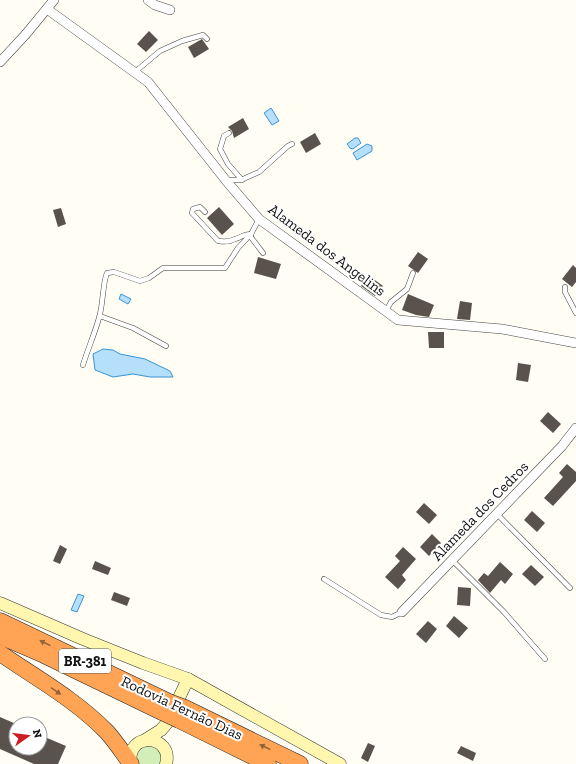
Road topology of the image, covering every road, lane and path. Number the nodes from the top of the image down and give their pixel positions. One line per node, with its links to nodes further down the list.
1 (54, 0): 3 (street)
2 (148, 0): 4 (street)
3 (47, 9): 6 (street); 7 (street, Alameda dos Angelins)
4 (170, 10)
5 (207, 39): 7 (lane)
6 (0, 62)
7 (135, 73): 10 (street, Alameda dos Angelins)
8 (229, 133): 11 (lane)
9 (292, 144): 11 (lane)
10 (226, 180): 11 (lane); 13 (street, Alameda dos Angelins)
11 (242, 180)
12 (205, 212): 14 (lane)
13 (259, 219): 14 (lane); 18 (street, Alameda dos Angelins)
14 (251, 234): 15 (lane); 20 (lane)
15 (263, 253)
16 (413, 273): 18 (lane)
17 (565, 287): 19 (lane)
18 (386, 311): 21 (street, Alameda dos Angelins)
19 (576, 313)
20 (100, 316): 22 (lane); 23 (lane)
21 (576, 343)
22 (166, 346)
23 (83, 365)
24 (576, 428): 25 (street, Alameda dos Cedros)
25 (497, 513): 26 (street, Alameda dos Cedros); 28 (lane)
26 (452, 560): 30 (street, Alameda dos Cedros); 34 (lane)
27 (324, 578): 30 (lane)
28 (570, 588)
29 (0, 603): 35 (main road, Rodovia Fernão Dias / BR-381)
30 (402, 612)
31 (0, 621): 36 (highway, Rodovia Fernão Dias / BR-381, one-way to 31)
32 (0, 636): 36 (highway, Rodovia Fernão Dias / BR-381)
33 (0, 653): 39 (highway, one-way to 39)
34 (544, 659)
35 (188, 679): 36 (main road); 43 (main road, BR-381)
36 (173, 713): 37 (main road); 38 (main road); 41 (highway, Rodovia Fernão Dias / BR-381); 42 (highway, Rodovia Fernão Dias / BR-381, one-way to 36)
37 (145, 740): 38 (main road); 39 (main road)
38 (163, 747): 40 (main road)
39 (131, 764)
40 (166, 764)
41 (268, 764)
42 (300, 764)
43 (340, 764)

